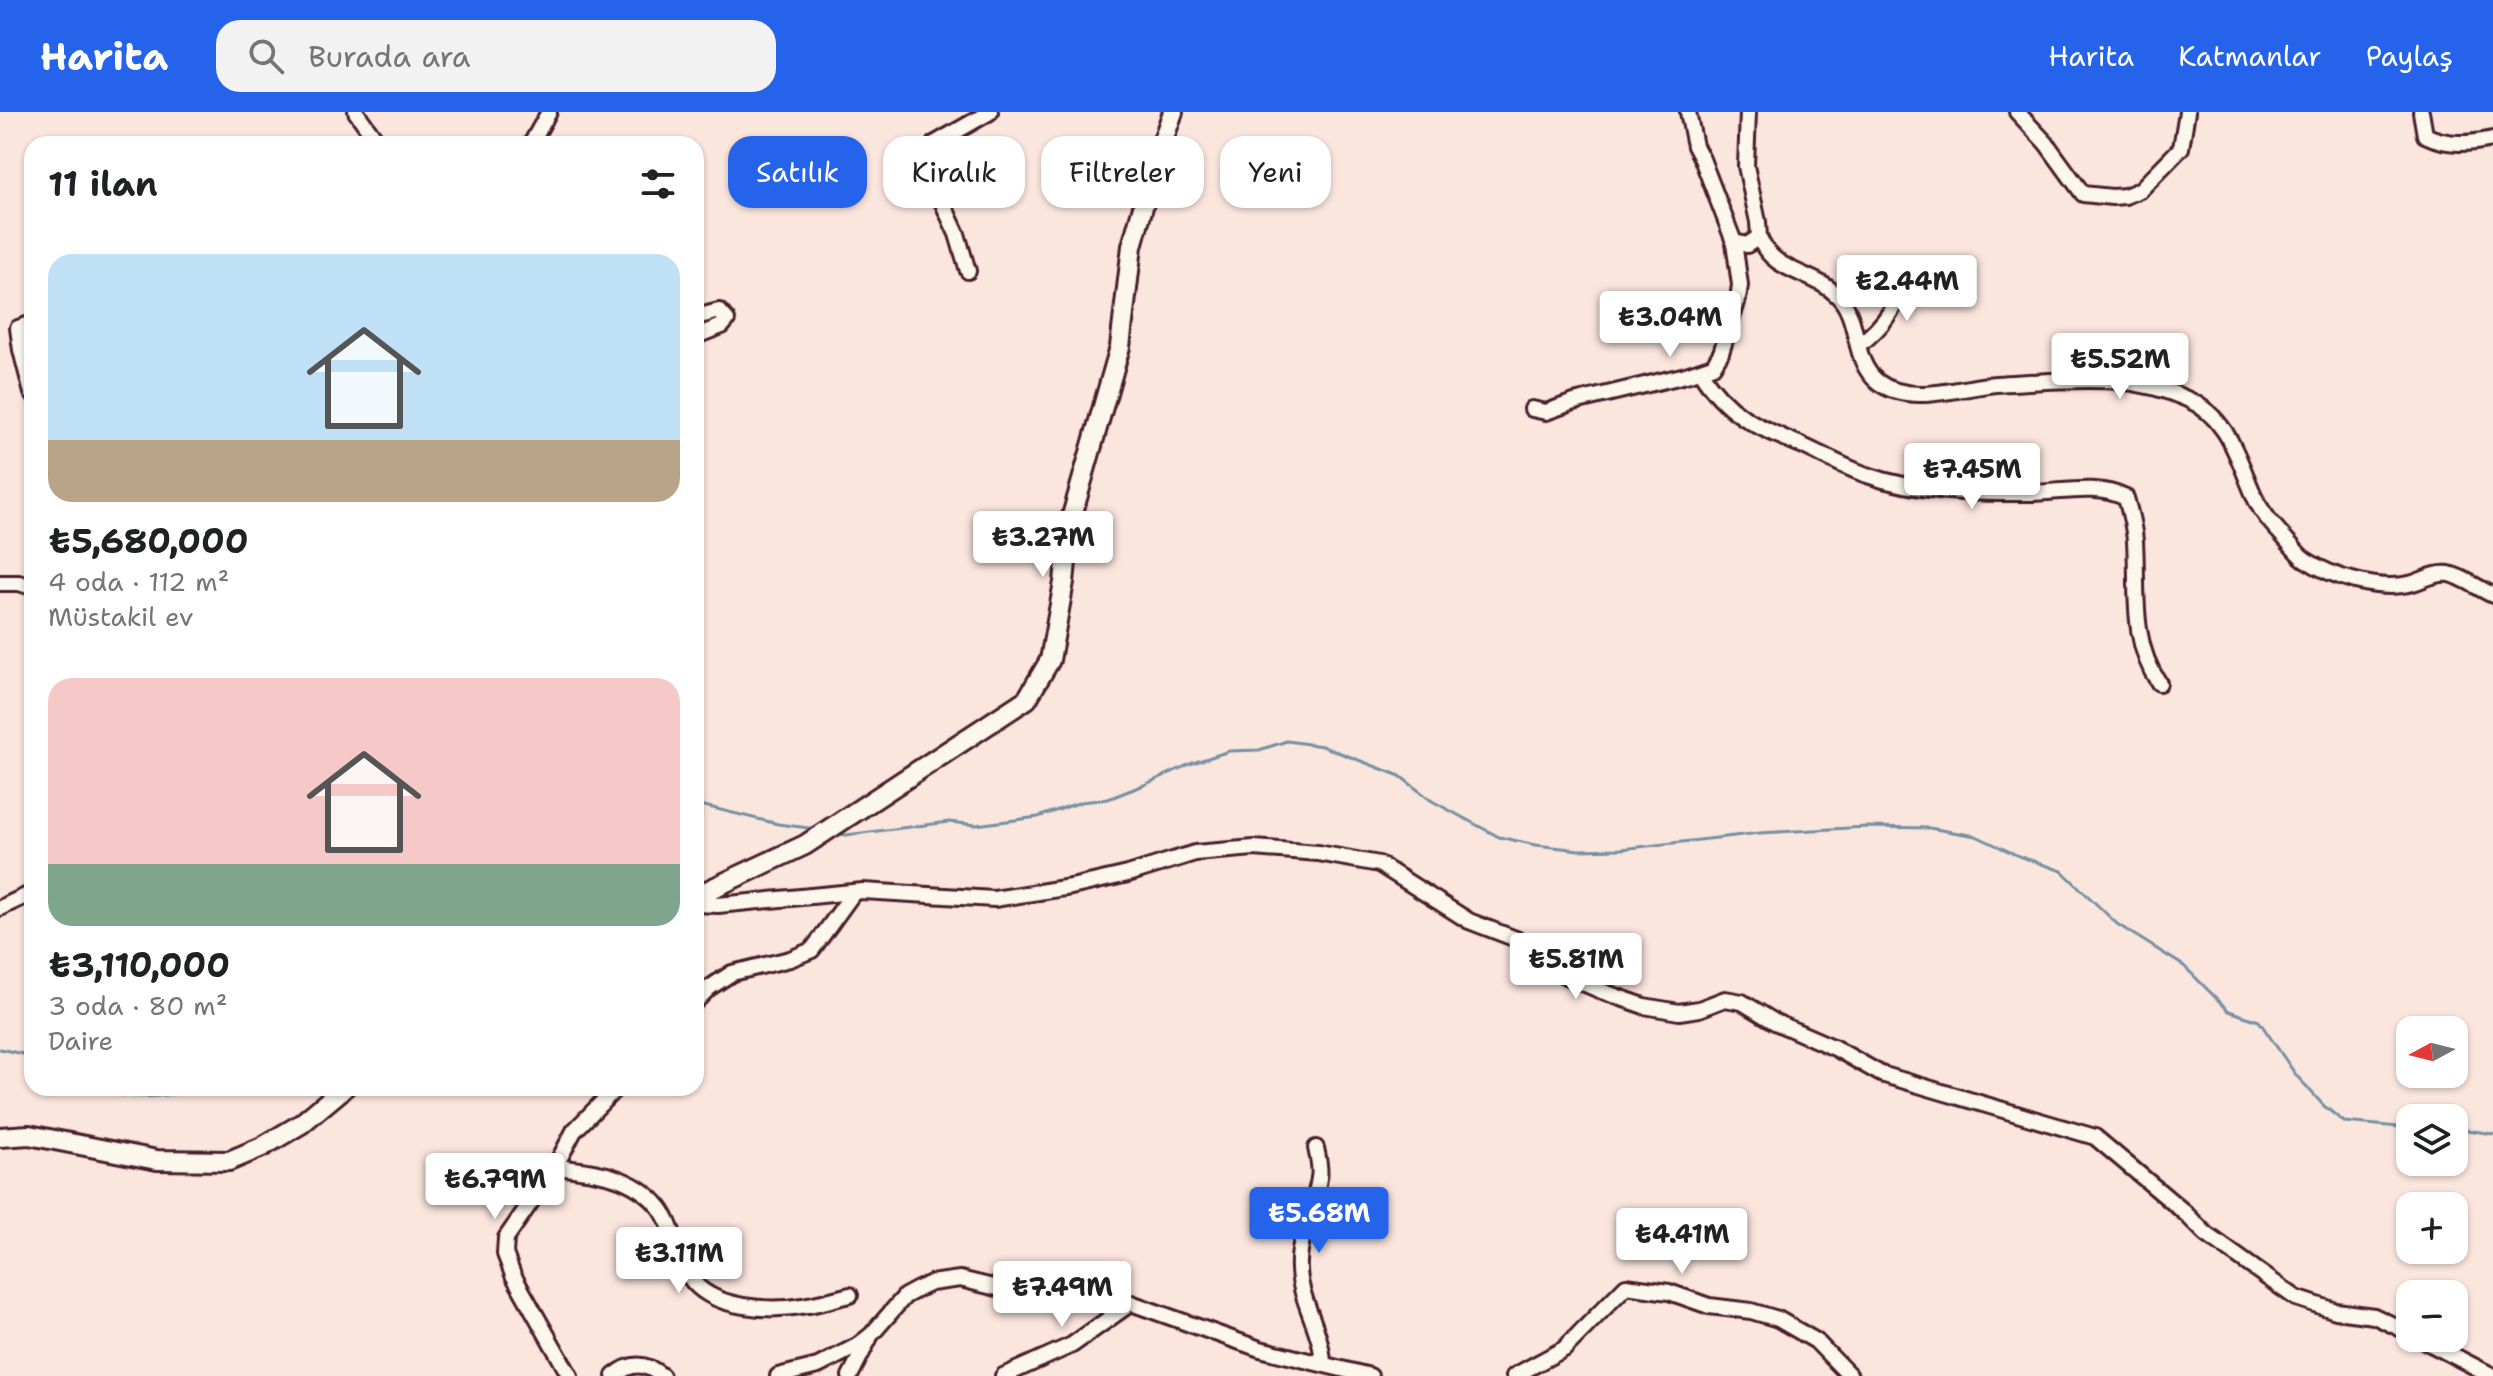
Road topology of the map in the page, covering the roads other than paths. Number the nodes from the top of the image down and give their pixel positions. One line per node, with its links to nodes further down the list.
1 (356, 112): 10 (street)
2 (549, 112): 11 (street)
3 (990, 112): 16 (street)
4 (1173, 112): 28 (main road)
5 (1688, 112): 14 (street)
6 (1748, 112): 13 (street)
7 (2017, 112): 8 (street)
8 (2187, 112)
9 (2421, 112): 12 (street)
10 (373, 136)
11 (536, 136)
12 (2493, 139)
13 (1759, 237): 14 (street); 20 (street)
14 (1734, 242): 22 (street)
15 (1913, 266): 20 (street)
16 (968, 271)
17 (704, 315): 19 (street)
18 (24, 326): 21 (street)
19 (704, 333)
20 (1858, 345): 26 (street)
21 (24, 362)
22 (1700, 371): 23 (street); 27 (street)
23 (1532, 409)
24 (0, 583): 25 (street)
25 (24, 585)
26 (2493, 595)
27 (2159, 683)
28 (704, 892)
29 (854, 892): 31 (street); 33 (street); 41 (street)
30 (24, 897): 32 (street)
31 (704, 904)
32 (0, 908)
33 (704, 993)
34 (334, 1096): 36 (main road)
35 (608, 1096): 38 (street)
36 (0, 1137)
37 (1316, 1148): 44 (street)
38 (555, 1167): 39 (street); 45 (street)
39 (850, 1295)
40 (1131, 1303): 42 (street); 44 (street); 50 (street)
41 (2396, 1326)
42 (871, 1335): 48 (street); 49 (street)
43 (2446, 1352): 54 (street)
44 (1323, 1364): 51 (street)
45 (570, 1376)
46 (614, 1376): 47 (street)
47 (662, 1376)
48 (778, 1376)
49 (850, 1376)
50 (1003, 1376)
51 (1370, 1376)
52 (1514, 1376): 53 (street)
53 (1850, 1376)
54 (2493, 1376)

